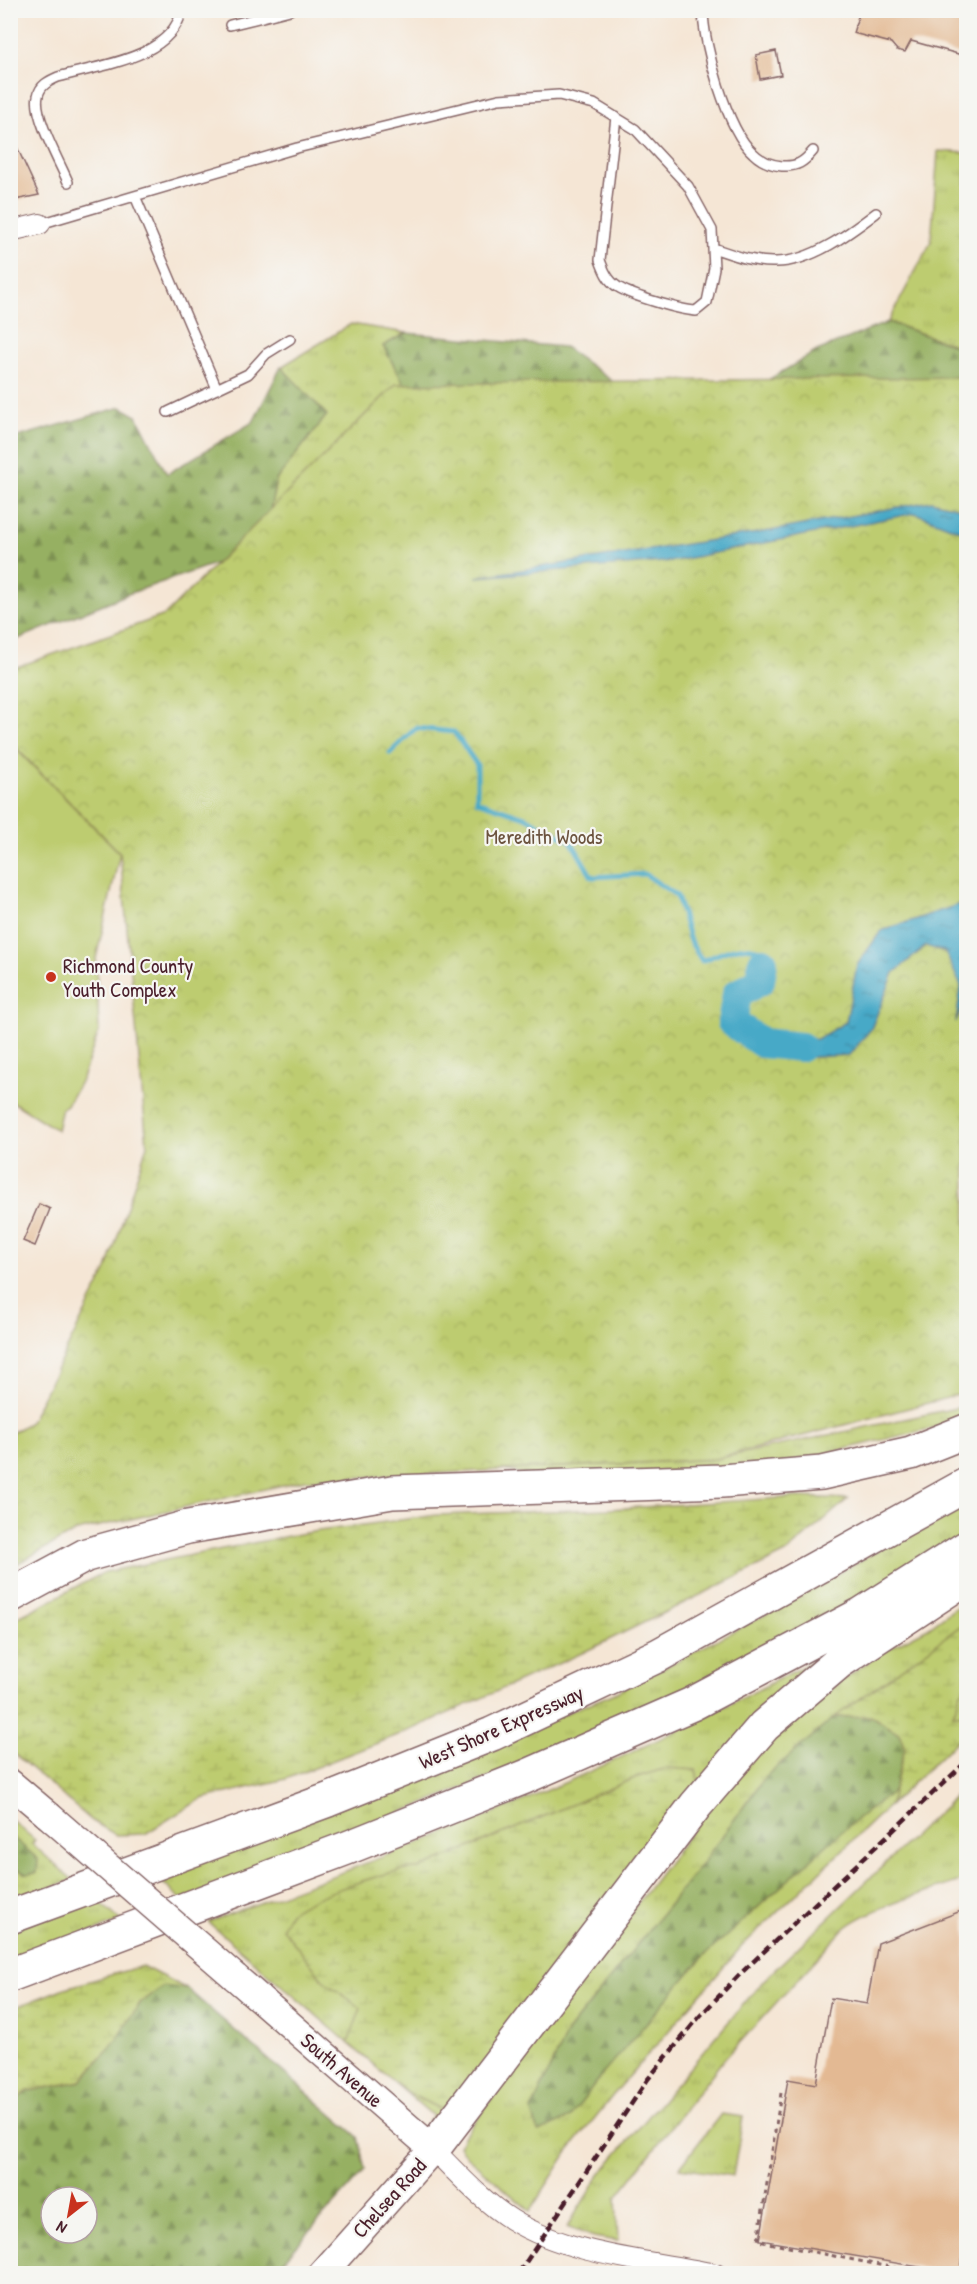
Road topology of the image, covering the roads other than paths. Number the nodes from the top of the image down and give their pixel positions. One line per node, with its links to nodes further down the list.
1 (182, 10): 7 (lane)
2 (290, 10): 4 (lane)
3 (703, 10): 6 (lane)
4 (230, 25)
5 (616, 117): 8 (lane); 12 (lane); 12 (lane)
6 (813, 151)
7 (68, 182)
8 (135, 196): 10 (lane); 14 (lane)
9 (876, 213): 12 (lane)
10 (40, 224): 11 (street)
11 (10, 231)
12 (713, 248)
13 (290, 339): 14 (lane)
14 (217, 389): 15 (lane)
15 (168, 412)
16 (966, 1431): 20 (highway)
17 (966, 1485): 22 (highway, West Shore Expressway)
18 (966, 1548): 23 (highway)
19 (966, 1578): 24 (highway)
20 (10, 1596)
21 (10, 1783): 24 (street, South Avenue, bridge)
22 (10, 1917)
23 (10, 1975)
24 (433, 2149): 25 (street, South Avenue); 26 (street, Chelsea Road)
25 (710, 2273)
26 (322, 2274)

